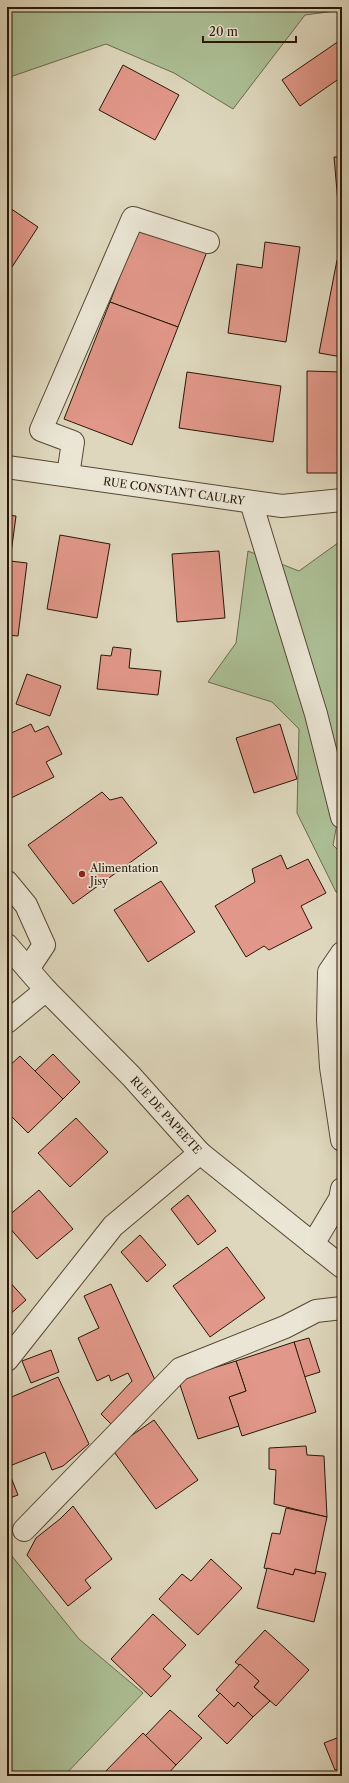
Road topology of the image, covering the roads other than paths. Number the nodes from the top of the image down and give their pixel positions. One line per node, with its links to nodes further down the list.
1 (208, 242): 3 (street)
2 (7, 467): 3 (street, RUE CONSTANT CAULRY)
3 (68, 475): 5 (street, RUE CONSTANT CAULRY)
4 (342, 500): 5 (street, RUE CONSTANT CAULRY)
5 (250, 502): 6 (street)
6 (342, 817)
7 (7, 882): 10 (street)
8 (7, 945): 10 (street, RUE DE PAPEETE)
9 (342, 953): 13 (street)
10 (28, 969): 11 (street, RUE DE PAPEETE)
11 (46, 990): 12 (street); 14 (street, RUE DE PAPEETE)
12 (7, 1022)
13 (342, 1140)
14 (200, 1153): 16 (street, RUE DE PAPEETE); 19 (street)
15 (342, 1189): 16 (street)
16 (313, 1244): 17 (street, RUE DE PAPEETE)
17 (342, 1267)
18 (342, 1308): 20 (street)
19 (7, 1360)
20 (24, 1530)

